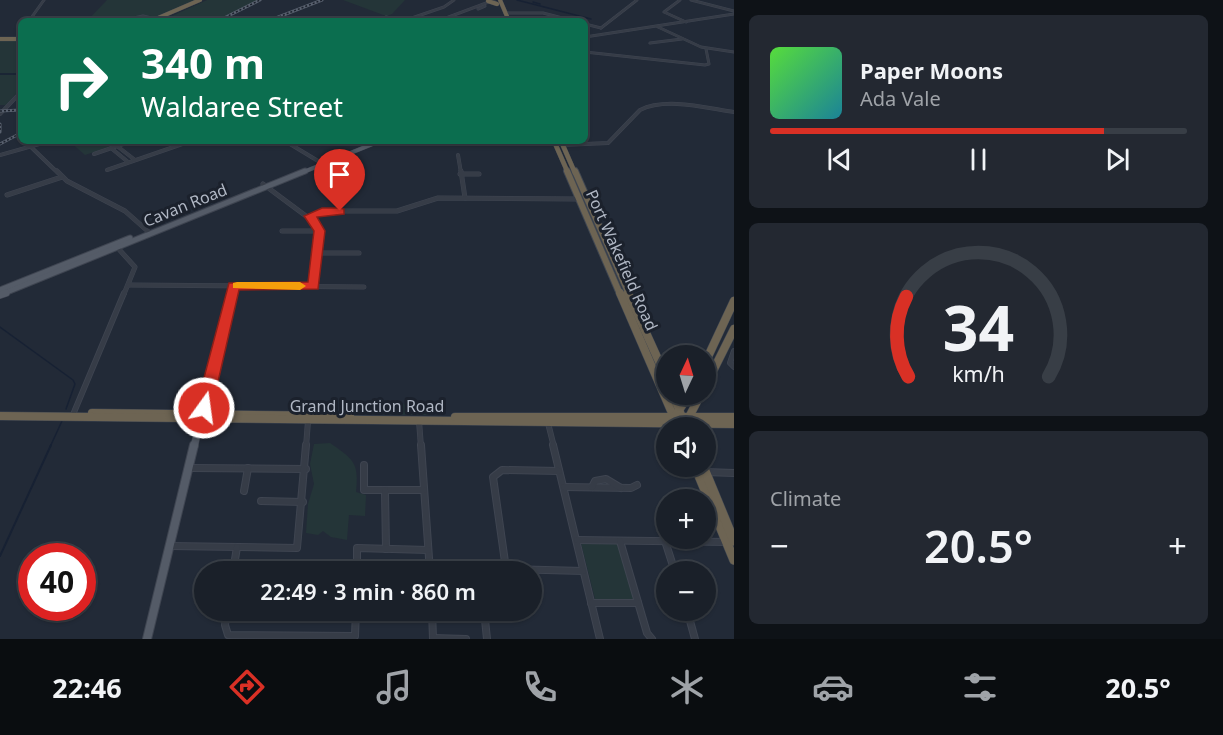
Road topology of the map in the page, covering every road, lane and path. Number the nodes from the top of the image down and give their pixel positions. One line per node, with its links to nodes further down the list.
1 (44, 0): 16 (street)
2 (200, 0): 19 (highway)
3 (205, 0): 20 (highway)
4 (454, 0): 22 (street)
5 (637, 0): 31 (street)
6 (680, 0): 27 (street)
7 (691, 0): 13 (street)
8 (488, 1): 9 (highway); 23 (street)
9 (497, 1): 14 (highway)
10 (485, 6): 11 (street)
11 (478, 9)
12 (536, 13): 14 (street); 25 (street); 26 (street)
13 (734, 13): 27 (street)
14 (503, 14): 24 (highway)
15 (386, 17): 21 (street)
16 (31, 18)
17 (133, 18): 18 (street)
18 (150, 18)
19 (162, 18)
20 (163, 18)
21 (391, 18)
22 (407, 18)
23 (447, 18)
24 (505, 18)
25 (538, 18)
26 (560, 18)
27 (686, 22): 28 (street)
28 (676, 24): 30 (street); 32 (street)
29 (588, 25): 31 (street)
30 (658, 27): 32 (street); 33 (street)
31 (601, 28): 34 (street)
32 (653, 28): 33 (street); 34 (street)
33 (664, 31): 38 (street)
34 (608, 34): 35 (street)
35 (588, 37)
36 (0, 38): 37 (highway)
37 (18, 38)
38 (682, 39): 39 (street); 40 (street)
39 (650, 43)
40 (706, 49): 41 (street); 42 (street)
41 (588, 52)
42 (734, 52)
43 (18, 95): 44 (street)
44 (14, 100): 45 (street); 47 (street)
45 (18, 100)
46 (734, 112): 57 (street)
47 (0, 114)
48 (40, 144): 59 (street)
49 (123, 144): 58 (street)
50 (182, 144): 66 (street)
51 (290, 144): 68 (street)
52 (366, 144): 61 (main road, Cavan Road)
53 (372, 144): 61 (main road, Cavan Road)
54 (555, 144): 62 (highway, Port Wakefield Road)
55 (559, 144): 62 (highway)
56 (564, 144): 74 (highway, Port Wakefield Road)
57 (588, 144)
58 (117, 146): 60 (street); 66 (street)
59 (31, 147): 65 (street); 72 (street)
60 (111, 148): 63 (street); 67 (street)
61 (355, 150): 68 (main road, Cavan Road)
62 (559, 153): 77 (highway, Port Wakefield Road)
63 (94, 154)
64 (458, 155): 70 (street)
65 (1, 156)
66 (135, 160): 67 (street)
67 (128, 162): 69 (street)
68 (321, 163): 73 (main road, Cavan Road)
69 (107, 170)
70 (460, 174): 71 (street); 76 (street)
71 (479, 174)
72 (62, 177): 75 (street); 82 (street)
73 (265, 186): 79 (street); 82 (main road, Cavan Road)
74 (583, 193): 77 (highway); 78 (highway, Port Wakefield Road)
75 (7, 195)
76 (465, 198): 77 (street); 79 (street)
77 (578, 199): 78 (highway); 86 (highway, Port Wakefield Road)
78 (587, 203): 86 (highway, Port Wakefield Road)
79 (310, 216): 81 (street)
80 (282, 231): 81 (street)
81 (319, 231): 84 (street)
82 (149, 232): 83 (main road, Cavan Road)
83 (115, 246): 87 (street); 91 (main road, Cavan Road); 92 (main road, Cavan Road)
84 (316, 253): 85 (street); 89 (street)
85 (360, 253)
86 (612, 262): 95 (highway, Port Wakefield Road); 96 (highway, Port Wakefield Road)
87 (128, 285): 88 (street); 110 (street)
88 (233, 286): 89 (street); 111 (street)
89 (314, 286): 90 (street)
90 (364, 287)
91 (0, 290)
92 (0, 295)
93 (734, 301): 97 (highway)
94 (734, 329): 101 (highway)
95 (642, 341): 96 (highway); 104 (highway, Port Wakefield Road)
96 (651, 342): 99 (highway, Port Wakefield Road)
97 (714, 345)
98 (734, 351): 103 (street)
99 (656, 354)
100 (716, 356): 101 (highway)
101 (719, 357): 102 (highway)
102 (716, 363)
103 (734, 367)
104 (656, 376)
105 (665, 405): 112 (highway)
106 (669, 405): 114 (highway, Port Wakefield Road)
107 (694, 405): 115 (highway)
108 (702, 405): 116 (highway)
109 (0, 414): 110 (highway, Grand Junction Road)
110 (73, 415): 111 (highway, Grand Junction Road)
111 (202, 416): 119 (highway, Grand Junction Road); 120 (highway, Grand Junction Road); 126 (main road)
112 (650, 416): 113 (highway, Grand Junction Road); 122 (highway, Grand Junction Road)
113 (658, 417)
114 (679, 417)
115 (684, 417)
116 (714, 417)
117 (716, 417): 118 (highway, Grand Junction Road)
118 (734, 417)
119 (220, 419): 120 (highway, Grand Junction Road); 126 (highway)
120 (309, 419): 121 (highway, Grand Junction Road); 130 (street)
121 (419, 419): 122 (highway, Grand Junction Road); 139 (street)
122 (548, 420): 123 (highway, Grand Junction Road); 132 (street)
123 (656, 420)
124 (716, 423): 125 (highway, Grand Junction Road)
125 (734, 424)
126 (199, 430): 128 (main road)
127 (364, 465): 138 (street)
128 (190, 468): 129 (street); 148 (main road)
129 (248, 468): 130 (street); 140 (street)
130 (306, 469): 142 (street)
131 (716, 470): 133 (street)
132 (560, 471): 137 (street); 156 (street)
133 (734, 472)
134 (700, 477): 147 (highway)
135 (707, 477): 147 (highway)
136 (637, 485): 137 (street)
137 (564, 487): 143 (street)
138 (385, 490): 139 (street); 150 (street)
139 (424, 490): 151 (street)
140 (244, 491)
141 (261, 501): 142 (street)
142 (303, 502): 149 (street)
143 (577, 540): 144 (street); 158 (street)
144 (620, 541): 145 (street); 160 (street)
145 (656, 541)
146 (716, 542): 147 (street)
147 (732, 542): 152 (highway)
148 (170, 546): 149 (street); 168 (main road)
149 (237, 547): 153 (street)
150 (386, 549): 151 (street); 154 (street)
151 (428, 550): 155 (street)
152 (734, 560)
153 (235, 561)
154 (357, 561)
155 (429, 561)
156 (505, 561)
157 (542, 570): 158 (street)
158 (583, 571): 159 (street)
159 (591, 603): 160 (street); 172 (street)
160 (639, 603): 173 (street)
161 (225, 621): 167 (street)
162 (356, 621): 166 (street)
163 (432, 621): 169 (street)
164 (486, 621): 171 (street)
165 (690, 621): 174 (street)
166 (357, 637): 167 (street)
167 (289, 638)
168 (147, 639)
169 (433, 639): 170 (street)
170 (466, 639)
171 (488, 639)
172 (600, 639)
173 (652, 639)
174 (695, 639)

